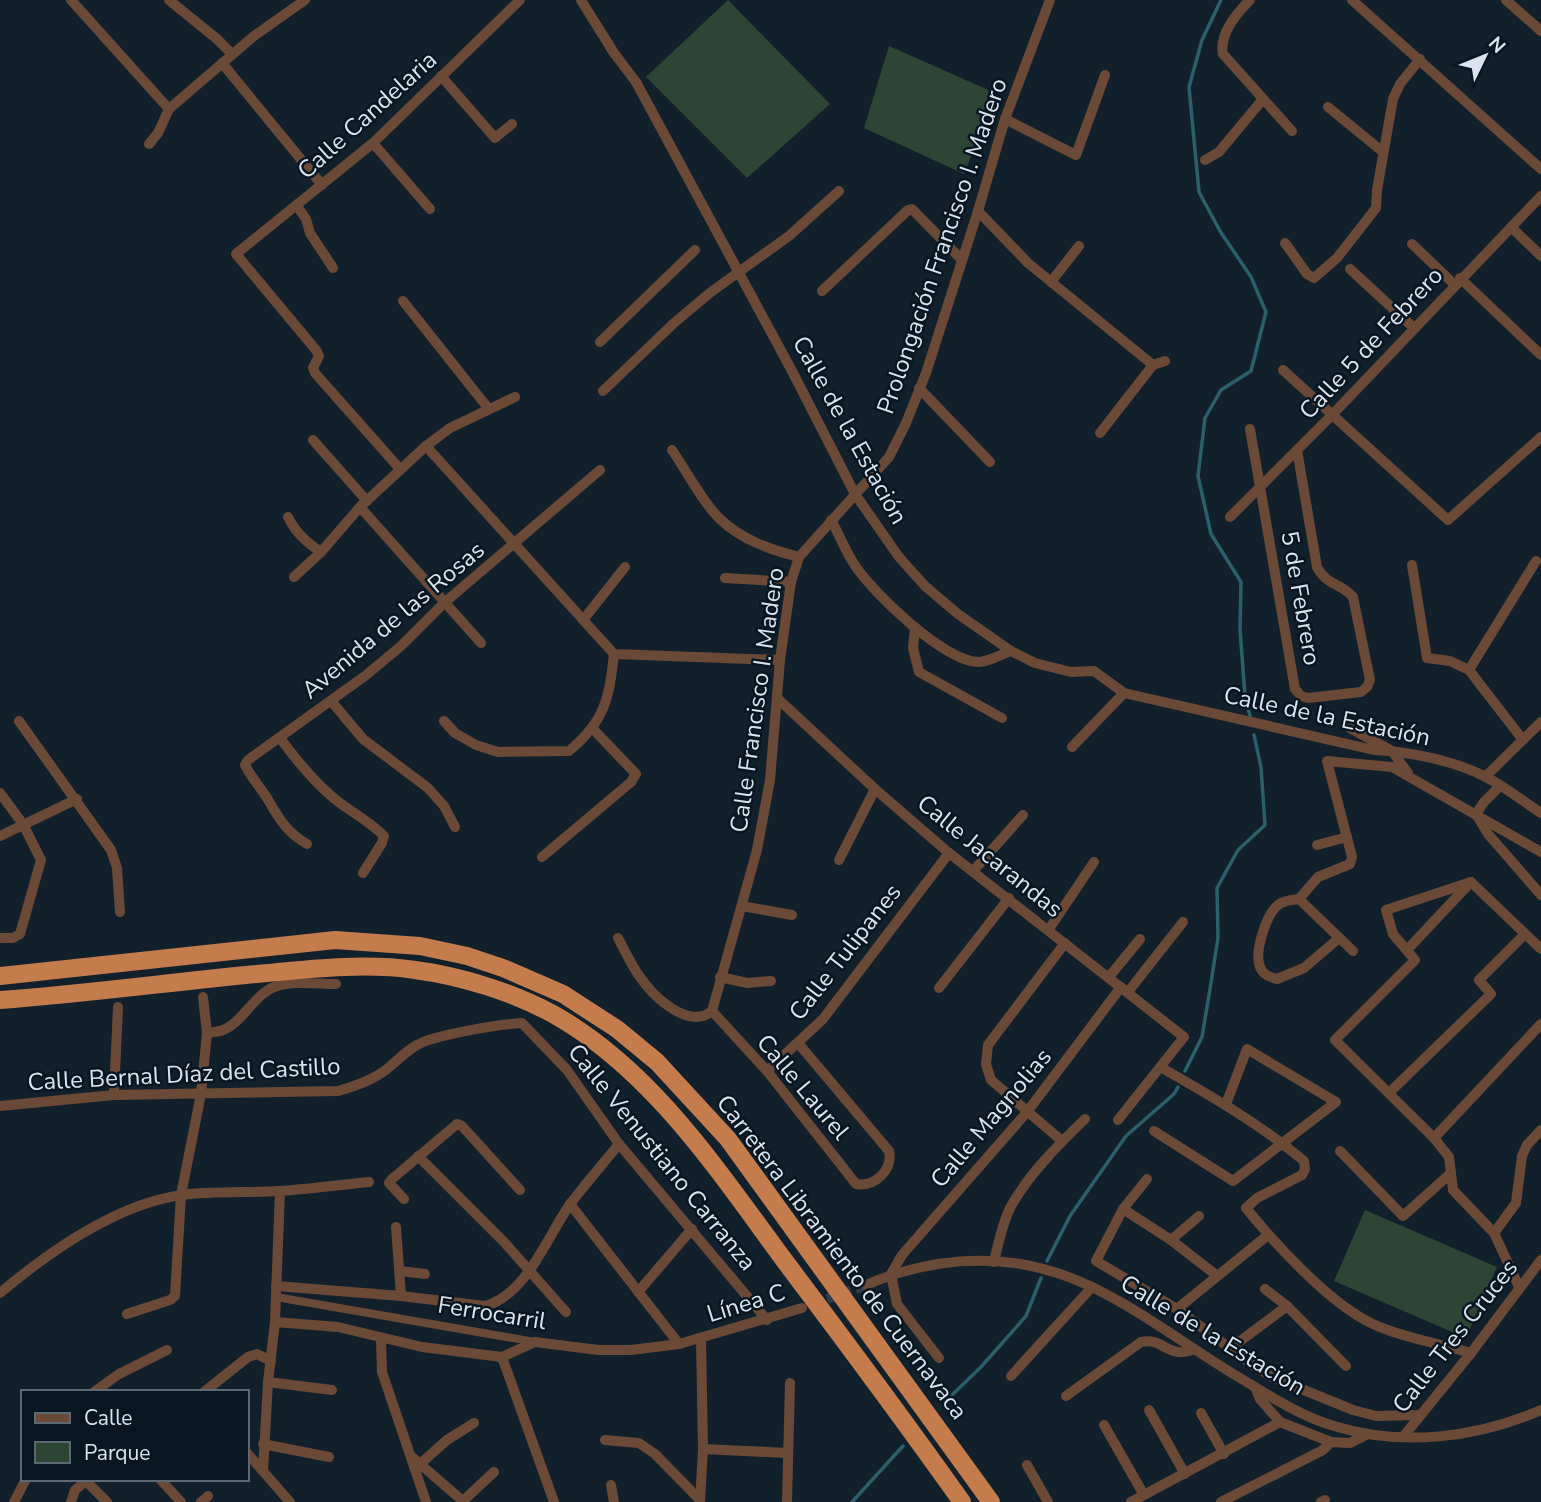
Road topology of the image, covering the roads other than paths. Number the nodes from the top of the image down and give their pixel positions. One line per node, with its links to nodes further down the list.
1 (71, 0): 18 (street)
2 (169, 0): 11 (street)
3 (305, 0): 11 (street)
4 (520, 0): 15 (street, Calle Candelaria)
5 (581, 0): 42 (street, Calle de la Estación)
6 (1050, 0): 19 (street, Prolongación Francisco I. Madero)
7 (1250, 0): 16 (street)
8 (1352, 0): 12 (street)
9 (1506, 0): 10 (street)
10 (1541, 31)
11 (232, 54): 13 (street)
12 (1420, 59): 24 (street); 26 (street)
13 (222, 63): 18 (street); 27 (street)
14 (1105, 75): 19 (street)
15 (441, 76): 20 (street); 22 (street, Calle Candelaria)
16 (1263, 99): 21 (street); 25 (street)
17 (1328, 107): 24 (street)
18 (169, 108): 23 (street)
19 (1005, 119): 32 (street, Prolongación Francisco I. Madero)
20 (512, 124)
21 (1292, 131)
22 (373, 143): 27 (street, Calle Candelaria); 31 (street)
23 (149, 144)
24 (1383, 152): 34 (street)
25 (1205, 160)
26 (1541, 169)
27 (322, 185): 30 (street, Calle Candelaria)
28 (839, 191): 42 (street)
29 (1541, 196): 33 (street, Calle 5 de Febrero)
30 (297, 206): 40 (street); 66 (street, Calle Candelaria)
31 (430, 209)
32 (978, 211): 39 (street, Prolongación Francisco I. Madero); 43 (street)
33 (1511, 227): 38 (street); 44 (street, Calle 5 de Febrero)
34 (1285, 243)
35 (1412, 244): 44 (street)
36 (1079, 246): 43 (street)
37 (695, 250): 48 (street)
38 (1541, 256)
39 (962, 260): 45 (street); 53 (street, Prolongación Francisco I. Madero)
40 (333, 268)
41 (1350, 269): 47 (street)
42 (738, 273): 54 (street); 69 (street, Calle de la Estación)
43 (1051, 282): 51 (street)
44 (1457, 282): 47 (street, Calle 5 de Febrero); 49 (street)
45 (822, 291)
46 (403, 301): 56 (street)
47 (1414, 328): 57 (street, Calle 5 de Febrero)
48 (600, 342)
49 (1541, 355)
50 (1165, 361): 51 (street)
51 (1153, 365): 59 (street)
52 (1283, 370): 57 (street)
53 (919, 388): 65 (street); 69 (street, Prolongación Francisco I. Madero)
54 (603, 391)
55 (514, 397): 56 (street)
56 (488, 408): 62 (street)
57 (1333, 414): 60 (street); 64 (street, Calle 5 de Febrero)
58 (1250, 429): 68 (street, 5 de Febrero)
59 (1100, 433)
60 (1541, 437)
61 (313, 440): 70 (street)
62 (426, 446): 66 (street); 74 (street)
63 (672, 450): 76 (street)
64 (1297, 450): 68 (street, Calle 5 de Febrero); 68 (street, 5 de Febrero)
65 (990, 462)
66 (400, 470): 70 (street)
67 (600, 470): 74 (street, Avenida de las Rosas)
68 (1261, 485): 72 (street, Calle 5 de Febrero)
69 (855, 494): 73 (street, Calle Francisco I. Madero); 87 (street, Calle de la Estación)
70 (364, 504): 75 (street); 83 (street)
71 (288, 517): 75 (street)
72 (1230, 517)
73 (831, 520): 76 (street, Calle Francisco I. Madero); 85 (street)
74 (514, 545): 83 (street, Avenida de las Rosas); 84 (street)
75 (321, 552): 80 (street)
76 (799, 557): 82 (street, Calle Francisco I. Madero)
77 (1536, 561): 90 (street)
78 (1412, 565): 90 (street)
79 (625, 567): 84 (street)
80 (294, 577)
81 (725, 578): 82 (street)
82 (791, 582): 89 (street, Calle Francisco I. Madero)
83 (444, 603): 86 (street); 93 (street, Avenida de las Rosas)
84 (583, 620): 88 (street)
85 (915, 627): 87 (street); 94 (street)
86 (481, 643)
87 (1011, 651): 91 (street, Calle de la Estación)
88 (614, 654): 89 (street); 99 (street)
89 (780, 660): 92 (street, Calle Francisco I. Madero)
90 (1469, 670): 101 (street)
91 (1124, 693): 102 (street); 103 (street, Calle de la Estación)
92 (777, 698): 107 (street, Calle Jacarandas); 130 (street, Calle Francisco I. Madero)
93 (332, 702): 100 (street, Avenida de las Rosas); 114 (street)
94 (1002, 719)
95 (19, 721): 109 (street)
96 (444, 721): 99 (street)
97 (1541, 722): 101 (street)
98 (1350, 728): 103 (street)
99 (593, 729): 121 (street)
100 (280, 738): 117 (street, Avenida de las Rosas); 125 (street)
101 (1522, 740): 104 (street)
102 (1072, 747)
103 (1392, 751): 104 (street, Calle de la Estación); 105 (street)
104 (1485, 776): 106 (street, Calle de la Estación)
105 (1411, 777): 111 (street); 116 (street)
106 (1500, 786): 110 (street, Calle de la Estación); 111 (street)
107 (875, 789): 120 (street, Calle Jacarandas); 122 (street)
108 (0, 793): 113 (street)
109 (77, 799): 113 (street); 131 (street)
110 (1541, 813)
111 (1476, 814): 119 (street); 127 (street)
112 (1023, 815): 124 (street)
113 (23, 824): 115 (street); 136 (street)
114 (455, 827)
115 (0, 836)
116 (1346, 836): 118 (street); 129 (street)
117 (307, 844)
118 (1317, 845)
119 (1541, 852)
120 (949, 853): 124 (street, Calle Jacarandas); 158 (street, Calle Tulipanes)
121 (542, 857)
122 (839, 860)
123 (1094, 862): 134 (street)
124 (974, 870): 128 (street, Calle Jacarandas)
125 (363, 873)
126 (1471, 881): 135 (street); 142 (street); 142 (street)
127 (1541, 895)
128 (1009, 898): 134 (street, Calle Jacarandas); 149 (street)
129 (1300, 899): 138 (street); 138 (street)
130 (742, 905): 132 (street); 145 (street, Calle Francisco I. Madero)
131 (120, 912)
132 (792, 915)
133 (1183, 922): 150 (street, Calle Magnolias)
134 (1049, 929): 140 (street, Calle Jacarandas)
135 (1525, 934): 141 (street); 161 (street)
136 (0, 938)
137 (618, 938): 154 (street)
138 (1339, 938): 143 (street)
139 (1140, 939): 146 (street)
140 (1065, 943): 146 (street, Calle Jacarandas); 166 (street)
141 (1541, 949)
142 (1408, 950): 161 (street)
143 (1353, 951)
144 (0, 976): 275 (highway, Carretera Libramiento de Cuernavaca)
145 (720, 977): 147 (street); 154 (street, Calle Francisco I. Madero)
146 (1110, 977): 150 (street, Calle Jacarandas)
147 (771, 981)
148 (335, 984): 157 (street)
149 (939, 988)
150 (1125, 990): 159 (street, Calle Jacarandas); 166 (street, Calle Magnolias)
151 (203, 997): 157 (street)
152 (0, 1000): 274 (highway, Carretera Libramiento de Cuernavaca)
153 (118, 1007): 163 (street)
154 (712, 1011): 160 (street, Calle Laurel)
155 (522, 1023): 162 (street, Calle Bernal Díaz del Castillo); 174 (street, Calle Venustiano Carranza)
156 (1541, 1024): 171 (street)
157 (206, 1033): 162 (street)
158 (798, 1043): 160 (street, Calle Tulipanes); 160 (street, Calle Laurel)
159 (1162, 1068): 164 (street); 168 (street)
160 (767, 1071)
161 (1390, 1092): 171 (street)
162 (201, 1094): 163 (street, Calle Bernal Díaz del Castillo); 182 (street)
163 (114, 1095): 165 (street, Calle Bernal Díaz del Castillo)
164 (1226, 1104): 173 (street); 173 (street)
165 (0, 1105)
166 (1027, 1112): 172 (street); 197 (street, Calle Magnolias)
167 (1085, 1119): 172 (street)
168 (1118, 1120)
169 (1541, 1130): 189 (street)
170 (1154, 1131): 173 (street)
171 (1434, 1138): 177 (street)
172 (1062, 1141): 193 (street)
173 (1283, 1143): 190 (street)
174 (620, 1144): 184 (street); 188 (street, Calle Venustiano Carranza)
175 (1340, 1151): 177 (street)
176 (418, 1156): 180 (street); 183 (street); 194 (street)
177 (1451, 1172): 189 (street)
178 (1147, 1179): 185 (street)
179 (369, 1182): 181 (street)
180 (520, 1190)
181 (281, 1191): 182 (street); 203 (street)
182 (181, 1195): 205 (street); 211 (street)
183 (404, 1199)
184 (570, 1204): 194 (street); 204 (street)
185 (1123, 1209): 191 (street); 209 (street)
186 (1199, 1216): 191 (street)
187 (396, 1227): 195 (street)
188 (692, 1229): 204 (street); 212 (street, Calle Venustiano Carranza)
189 (1494, 1233): 201 (street)
190 (1268, 1234): 198 (street); 221 (street)
191 (1171, 1240): 198 (street)
192 (1541, 1261): 201 (street, Calle Tres Cruces)
193 (994, 1262): 197 (street, Calle de la Estación); 200 (street, Calle de la Estación)
194 (530, 1270): 206 (street); 210 (street)
195 (400, 1271): 196 (street); 206 (street)
196 (425, 1274)
197 (891, 1274): 199 (street, Calle de la Estación); 223 (street)
198 (1216, 1275): 209 (street)
199 (866, 1285)
200 (1092, 1287): 220 (street, Calle de la Estación); 226 (street)
201 (1519, 1287): 221 (street, Calle Tres Cruces)
202 (1265, 1289): 207 (street)
203 (276, 1292): 206 (street); 213 (street); 216 (street, Ferrocarril)
204 (638, 1292): 217 (street)
205 (0, 1293)
206 (401, 1296)
207 (1287, 1306): 218 (street); 225 (street)
208 (802, 1308): 212 (street, Línea C)
209 (1177, 1309): 218 (street)
210 (566, 1312)
211 (127, 1314)
212 (767, 1320): 214 (street, Línea C)
213 (275, 1322): 215 (street); 224 (street)
214 (701, 1338): 217 (street, Ferrocarril); 246 (street)
215 (381, 1339): 222 (street); 250 (street)
216 (535, 1342): 217 (street, Ferrocarril); 222 (street)
217 (679, 1343)
218 (1231, 1348): 237 (street)
219 (167, 1350): 230 (street)
220 (1192, 1350): 229 (street, Calle de la Estación); 233 (street)
221 (1471, 1353): 237 (street, Calle Tres Cruces)
222 (502, 1357): 271 (street)
223 (939, 1358)
224 (271, 1361): 227 (street); 231 (street)
225 (1346, 1366)
226 (1011, 1376)
227 (268, 1382): 232 (street); 245 (street)
228 (790, 1383): 247 (street)
229 (1255, 1387): 238 (street); 241 (street, Calle de la Estación)
230 (97, 1390)
231 (207, 1390)
232 (332, 1390)
233 (1066, 1396)
234 (1149, 1410): 256 (street)
235 (1541, 1410): 242 (street, Calle de la Estación)
236 (1201, 1413): 249 (street)
237 (1420, 1415): 242 (street, Calle Tres Cruces)
238 (1280, 1422): 244 (street); 249 (street)
239 (474, 1423): 252 (street)
240 (1104, 1425): 261 (street)
241 (1366, 1435): 242 (street, Calle de la Estación); 244 (street)
242 (1403, 1437)
243 (606, 1440): 264 (street)
244 (1331, 1442): 262 (street)
245 (264, 1444): 251 (street); 254 (street)
246 (703, 1449): 247 (street); 264 (street)
247 (788, 1453): 273 (street)
248 (248, 1454): 254 (street)
249 (1224, 1454): 256 (street)
250 (410, 1455): 252 (street); 270 (street)
251 (329, 1457)
252 (420, 1464): 263 (street)
253 (1027, 1465): 276 (street)
254 (263, 1471): 269 (street)
255 (494, 1472): 263 (street)
256 (1185, 1474): 261 (street)
257 (25, 1481): 265 (street)
258 (86, 1481): 266 (street); 267 (street)
259 (162, 1481): 268 (street)
260 (611, 1485): 272 (street)
261 (1144, 1495): 277 (street)
262 (1239, 1498): 278 (street)
263 (464, 1501)
264 (700, 1501)
265 (15, 1502)
266 (71, 1502)
267 (107, 1502)
268 (181, 1502)
269 (290, 1502)
270 (426, 1502)
271 (554, 1502)
272 (614, 1502)
273 (787, 1502)
274 (962, 1502)
275 (991, 1502)
276 (1048, 1502)
277 (1131, 1502)
278 (1221, 1502)

